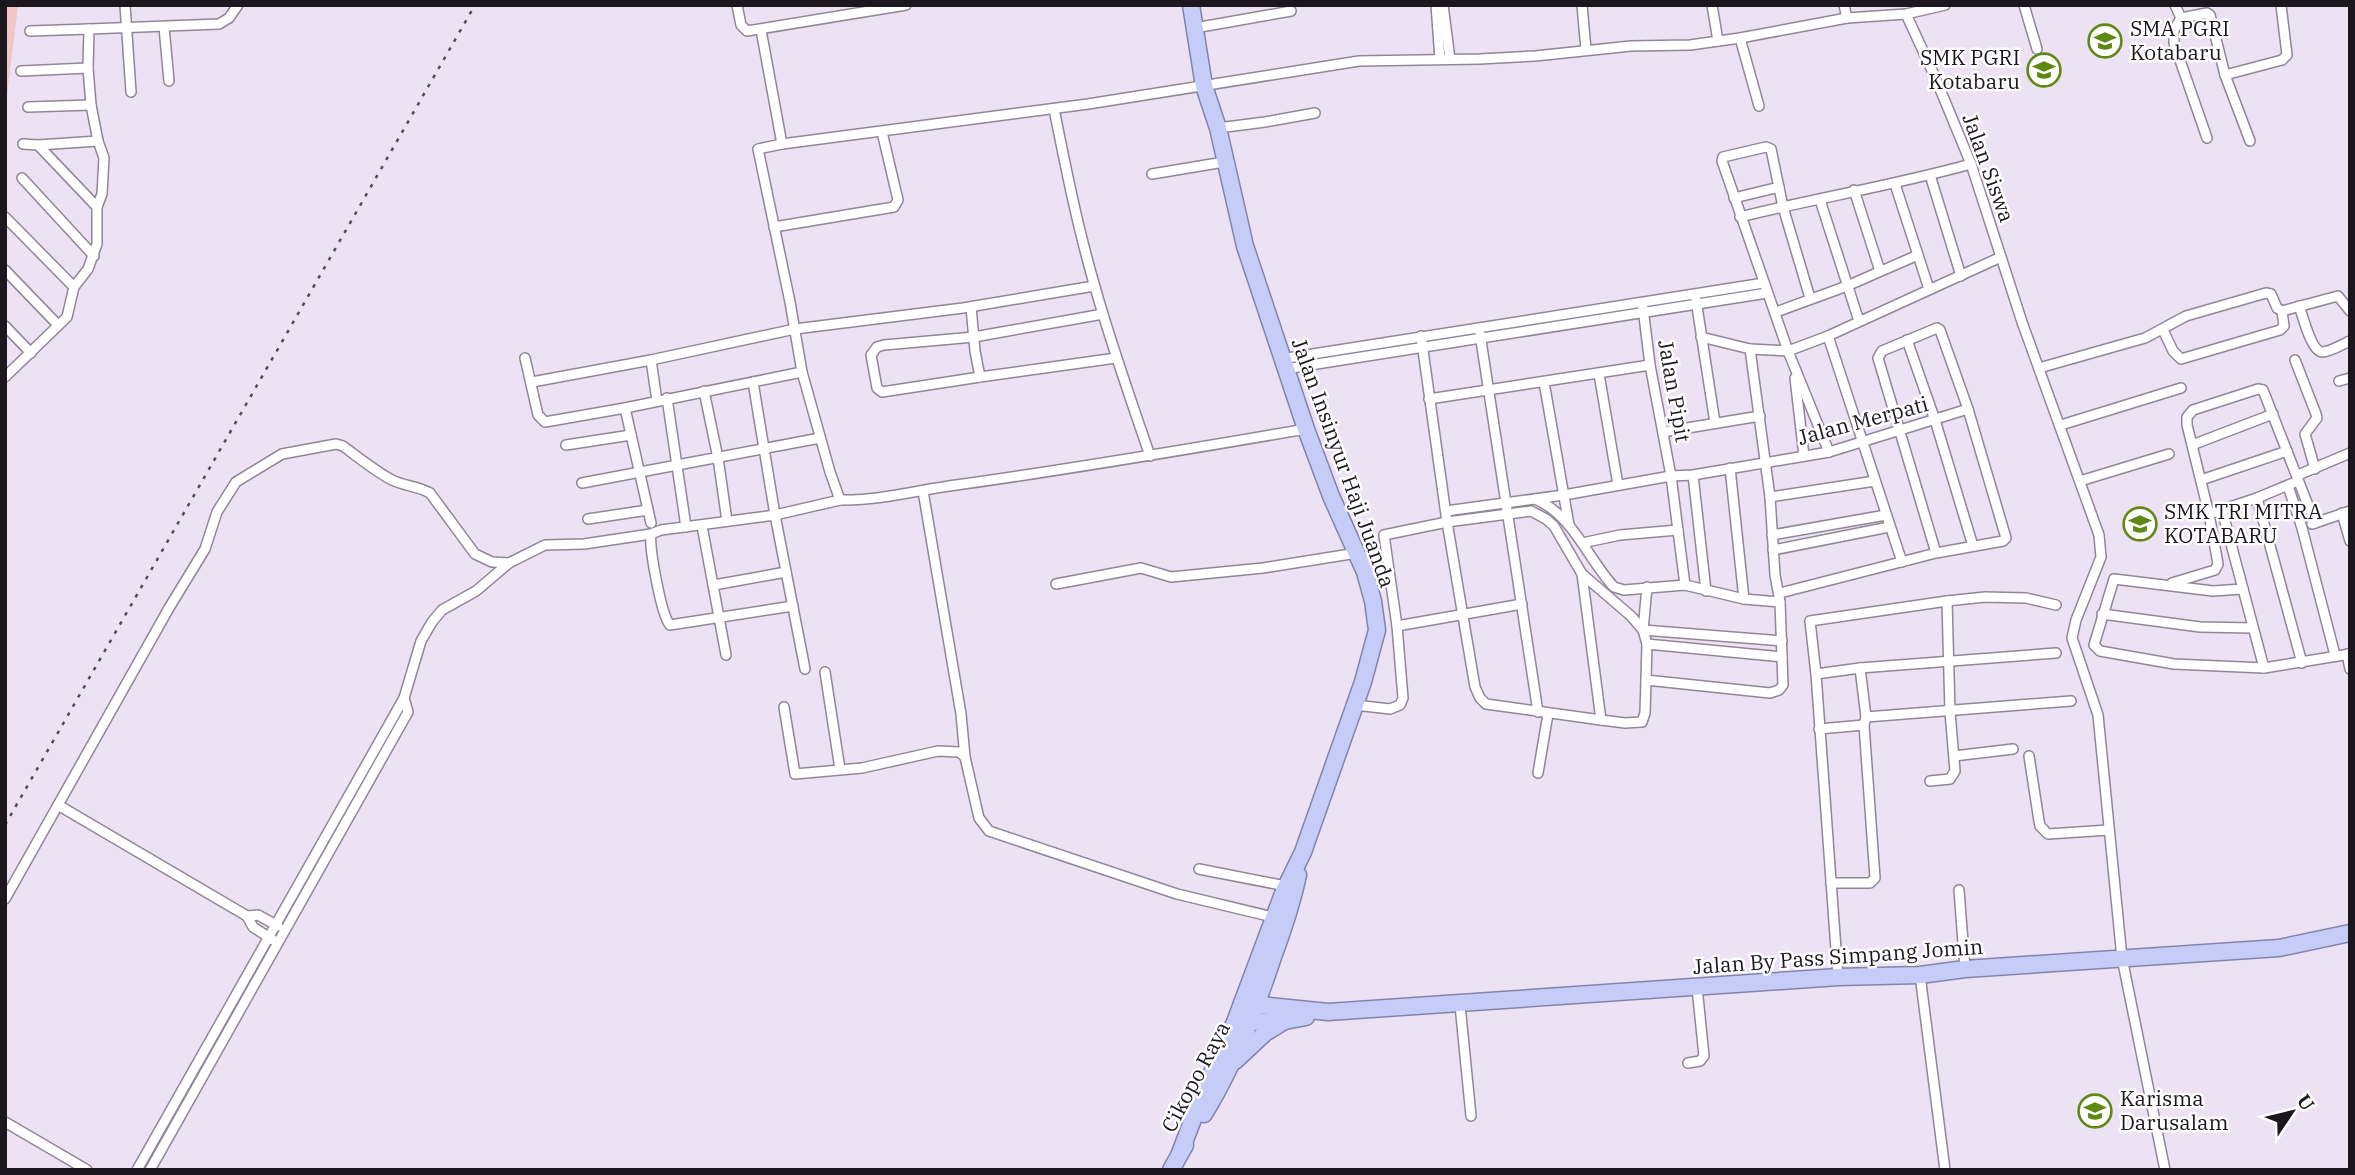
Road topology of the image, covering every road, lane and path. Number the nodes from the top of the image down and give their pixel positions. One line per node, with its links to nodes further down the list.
1 (125, 5): 21 (street)
2 (238, 5): 20 (street)
3 (737, 5): 24 (street)
4 (906, 5): 15 (street)
5 (1191, 5): 22 (highway, Jalan Insinyur Haji Juanda)
6 (1436, 5): 31 (street)
7 (1443, 5): 30 (street)
8 (1582, 5): 29 (street)
9 (1712, 5): 27 (street)
10 (1844, 5): 18 (street)
11 (1945, 5): 17 (street)
12 (2024, 5): 28 (street)
13 (2175, 5): 19 (street)
14 (2281, 5): 34 (street)
15 (859, 9): 24 (street)
16 (1291, 11): 22 (street)
17 (1906, 15): 18 (street); 52 (street, Jalan Siswa)
18 (1847, 18): 26 (street)
19 (2181, 18): 34 (street); 45 (street)
20 (164, 27): 21 (street); 35 (street)
21 (127, 28): 23 (street); 37 (street)
22 (1195, 28): 36 (highway, Jalan Insinyur Haji Juanda)
23 (89, 29): 25 (street); 32 (street)
24 (761, 30): 49 (street)
25 (30, 31)
26 (1740, 38): 27 (street); 39 (street)
27 (1718, 41): 29 (street)
28 (2037, 49)
29 (1586, 50): 30 (street)
30 (1450, 59): 31 (street)
31 (1440, 60): 36 (street)
32 (88, 68): 33 (street); 38 (street)
33 (21, 71)
34 (2225, 75): 47 (street)
35 (169, 81)
36 (1205, 86): 41 (street); 43 (highway, Jalan Insinyur Haji Juanda)
37 (131, 92)
38 (91, 105): 40 (street); 46 (street)
39 (1759, 106)
40 (28, 107)
41 (1054, 109): 44 (street); 73 (street)
42 (1315, 113): 43 (street)
43 (1218, 128): 51 (highway, Jalan Insinyur Haji Juanda)
44 (882, 132): 49 (street); 65 (street)
45 (2207, 138)
46 (98, 141): 50 (street); 61 (street)
47 (2250, 141)
48 (23, 144): 50 (street)
49 (782, 144): 65 (street)
50 (38, 145): 61 (street)
51 (1224, 162): 53 (street); 107 (highway, Jalan Insinyur Haji Juanda)
52 (1971, 164): 54 (street); 68 (street, Jalan Siswa)
53 (1152, 174)
54 (1930, 175): 56 (street); 71 (street)
55 (22, 178): 67 (street)
56 (1895, 184): 58 (street); 66 (street)
57 (1779, 187): 59 (street); 59 (street); 62 (street)
58 (1854, 190): 60 (street); 70 (street)
59 (1734, 198): 64 (street)
60 (1820, 200): 62 (street); 74 (street)
61 (97, 207): 67 (street)
62 (1783, 207): 64 (street); 78 (street)
63 (5, 217): 75 (street)
64 (1740, 217): 72 (street)
65 (774, 227): 90 (street)
66 (1918, 255): 70 (street); 76 (street)
67 (94, 256): 75 (street)
68 (2001, 257): 71 (street); 110 (street, Jalan Siswa)
69 (5, 270): 88 (street)
70 (1880, 271): 74 (street)
71 (1961, 275): 76 (street)
72 (1764, 283): 77 (street); 79 (street)
73 (1094, 286): 81 (street); 86 (street)
74 (1847, 286): 78 (street); 87 (street)
75 (74, 287): 88 (street)
76 (1928, 289): 87 (street)
77 (1767, 293): 79 (street); 85 (street)
78 (1810, 298): 85 (street)
79 (1696, 300): 82 (street); 96 (street)
80 (2299, 306): 83 (street); 84 (street); 98 (street)
81 (971, 307): 90 (street); 95 (street)
82 (1643, 307): 92 (street); 108 (street, Jalan Pipit)
83 (2282, 311): 91 (street); 91 (street)
84 (2350, 311)
85 (1776, 312): 101 (street)
86 (1103, 314): 95 (street); 104 (street)
87 (1859, 321): 94 (street)
88 (58, 325): 102 (street)
89 (5, 326): 102 (street)
90 (795, 329): 105 (street); 111 (street)
91 (2163, 330): 110 (street)
92 (1480, 333): 93 (street); 99 (street); 121 (street)
93 (1421, 336): 99 (street); 107 (street)
94 (1828, 336): 101 (street); 137 (street)
95 (974, 337): 114 (street); 114 (street)
96 (1701, 337): 100 (street); 130 (street)
97 (1907, 340): 126 (street); 129 (street); 134 (street)
98 (2350, 341)
99 (1422, 347): 107 (street); 124 (street)
100 (1749, 349): 101 (street); 128 (street)
101 (1788, 351): 109 (street)
102 (31, 353): 113 (street)
103 (526, 358): 117 (street)
104 (1116, 358): 114 (street); 145 (street)
105 (651, 360): 117 (street); 123 (street)
106 (2295, 360): 151 (street)
107 (1282, 364): 132 (highway, Jalan Insinyur Haji Juanda)
108 (1650, 365): 112 (street); 133 (street, Jalan Pipit)
109 (1794, 365): 142 (street); 146 (street)
110 (2039, 368): 131 (street, Jalan Siswa)
111 (802, 372): 118 (street); 136 (street)
112 (1600, 374): 119 (street); 160 (street)
113 (5, 377)
114 (980, 377)
115 (2350, 378): 116 (street)
116 (2339, 381)
117 (533, 382): 125 (street)
118 (753, 382): 122 (street); 140 (street)
119 (1544, 382): 121 (street); 163 (street)
120 (2181, 388): 131 (street)
121 (1489, 390): 124 (street); 168 (street)
122 (704, 391): 123 (street); 147 (street)
123 (662, 399): 125 (street); 149 (street)
124 (1429, 399): 171 (street)
125 (625, 408): 135 (street)
126 (1968, 409): 129 (street, Jalan Merpati); 192 (street)
127 (2273, 414): 139 (street); 139 (street); 141 (street)
128 (1760, 416): 130 (street); 148 (street)
129 (1935, 421): 134 (street, Jalan Merpati); 192 (street)
130 (1715, 423): 133 (street)
131 (2061, 425): 158 (street, Jalan Siswa)
132 (1306, 429): 145 (street); 194 (highway, Jalan Insinyur Haji Juanda)
133 (1664, 432): 154 (street, Jalan Pipit)
134 (1899, 432): 137 (street, Jalan Merpati); 195 (street)
135 (631, 435): 138 (street); 152 (street)
136 (820, 438): 140 (street); 167 (street)
137 (1864, 442): 142 (street, Jalan Merpati); 157 (street)
138 (566, 445)
139 (2192, 445): 156 (street)
140 (764, 449): 147 (street); 175 (street)
141 (2287, 451): 155 (street); 156 (street)
142 (1829, 452): 146 (street, Jalan Merpati)
143 (2350, 453): 151 (street)
144 (2169, 454): 158 (street)
145 (1150, 456): 162 (street)
146 (1804, 456): 148 (street, Jalan Merpati)
147 (718, 458): 149 (street); 178 (street)
148 (1766, 462): 150 (street, Jalan Merpati); 164 (street)
149 (678, 465): 152 (street); 184 (street)
150 (1730, 468): 153 (street, Jalan Merpati); 208 (street)
151 (2315, 469): 155 (street)
152 (639, 472): 159 (street); 169 (street)
153 (1693, 475): 154 (street, Jalan Merpati); 206 (street)
154 (1671, 476): 160 (street, Jalan Merpati); 187 (street, Jalan Pipit)
155 (2299, 478): 161 (street); 181 (street)
156 (2201, 480): 174 (street)
157 (1875, 481): 164 (street); 176 (street)
158 (2080, 481): 253 (street, Jalan Siswa)
159 (582, 483)
160 (1618, 485): 163 (street, Jalan Merpati)
161 (2288, 486): 165 (street); 186 (street)
162 (923, 491): 167 (street); 247 (street)
163 (1564, 495): 166 (street, Jalan Merpati); 183 (street)
164 (1770, 497): 189 (street)
165 (2257, 498): 170 (street); 227 (street)
166 (1535, 499): 168 (street, Jalan Merpati); 183 (street)
167 (840, 500): 175 (street)
168 (1507, 503): 171 (street, Jalan Merpati); 173 (street)
169 (648, 510): 177 (street); 180 (street)
170 (2222, 510): 174 (street); 205 (street)
171 (1446, 511): 179 (street)
172 (2346, 512): 181 (street); 190 (street)
173 (1508, 514): 179 (street); 199 (street); 210 (street)
174 (2209, 514): 202 (street)
175 (775, 515): 178 (street); 198 (street)
176 (1886, 515): 185 (street); 189 (street)
177 (588, 519)
178 (727, 521): 182 (street)
179 (1447, 522): 214 (street); 216 (street)
180 (651, 523)
181 (2315, 523): 186 (street)
182 (702, 526): 184 (street); 203 (street)
183 (1570, 526): 191 (street)
184 (685, 527): 188 (street)
185 (1889, 527): 193 (street); 196 (street)
186 (2302, 528): 224 (street)
187 (1678, 530): 191 (street); 201 (street, Jalan Pipit)
188 (651, 534): 197 (street); 215 (street)
189 (1772, 535): 193 (street)
190 (2350, 541)
191 (1582, 543): 204 (street)
192 (1973, 546): 195 (street)
193 (1773, 550): 207 (street)
194 (1358, 552): 200 (street); 237 (highway, Jalan Insinyur Haji Juanda)
195 (1936, 553): 196 (street)
196 (1902, 562): 207 (street)
197 (509, 563): 235 (street); 252 (street)
198 (786, 572): 203 (street); 212 (street)
199 (1582, 574): 218 (street); 242 (street)
200 (1056, 584)
201 (1685, 584): 204 (street); 206 (street)
202 (2167, 584): 205 (street); 213 (street)
203 (714, 585): 215 (street)
204 (1647, 587): 218 (street)
205 (2243, 589): 217 (street)
206 (1706, 591): 208 (street)
207 (1780, 597): 208 (street); 219 (street)
208 (1744, 599)
209 (1947, 601): 211 (street); 226 (street); 233 (street)
210 (1522, 604): 214 (street); 239 (street)
211 (2056, 605)
212 (793, 606): 215 (street); 230 (street)
213 (2102, 614): 217 (street); 229 (street)
214 (1463, 615): 216 (street); 239 (street)
215 (720, 618): 223 (street)
216 (1397, 626): 237 (street)
217 (2253, 628): 229 (street)
218 (1643, 630): 219 (street); 220 (street)
219 (1782, 640): 225 (street)
220 (1647, 644): 225 (street); 234 (street)
221 (2056, 653): 226 (street)
222 (2348, 654): 224 (street); 231 (street)
223 (726, 655)
224 (2335, 655): 227 (street)
225 (1782, 657): 234 (street)
226 (1949, 661): 228 (street); 240 (street)
227 (2302, 663): 229 (street)
228 (1860, 668): 233 (street); 243 (street)
229 (2264, 668)
230 (805, 669)
231 (2350, 669)
232 (825, 672): 249 (street)
233 (1816, 674): 244 (street)
234 (1646, 680): 242 (street)
235 (404, 698): 262 (street); 263 (street)
236 (2071, 701): 240 (street)
237 (1354, 705): 254 (highway, Jalan Insinyur Haji Juanda)
238 (784, 707): 249 (street)
239 (1538, 712): 241 (street)
240 (1950, 712): 243 (street); 248 (street)
241 (1549, 714): 242 (street); 250 (street)
242 (1601, 720)
243 (1865, 721): 244 (street); 256 (street)
244 (1819, 729): 256 (street)
245 (2013, 749): 248 (street)
246 (2029, 755): 253 (street)
247 (965, 757): 249 (street); 261 (street)
248 (1954, 757): 251 (street)
249 (840, 769)
250 (1538, 773)
251 (1930, 781)
252 (58, 805): 259 (street); 260 (street)
253 (2109, 830): 267 (street, Jalan Siswa)
254 (1303, 852): 257 (highway, Jalan Insinyur Haji Juanda); 271 (highway, Jalan Insinyur Haji Juanda)
255 (1199, 869): 257 (street)
256 (1831, 883): 270 (street)
257 (1286, 887): 261 (highway, Jalan Insinyur Haji Juanda)
258 (1959, 890): 268 (street)
259 (5, 899)
260 (247, 916): 262 (street); 265 (street)
261 (1273, 917): 273 (highway, Jalan Insinyur Haji Juanda)
262 (275, 925): 263 (street); 265 (street)
263 (285, 930): 266 (street)
264 (2350, 933): 267 (highway, Jalan By Pass Simpang Jomin)
265 (268, 937): 266 (street); 283 (street)
266 (278, 943): 284 (street)
267 (2122, 958): 268 (highway, Jalan By Pass Simpang Jomin); 287 (street, Jalan Siswa)
268 (1965, 969): 269 (highway, Jalan By Pass Simpang Jomin)
269 (1920, 975): 270 (highway, Jalan By Pass Simpang Jomin); 286 (street)
270 (1838, 977): 272 (highway, Jalan By Pass Simpang Jomin)
271 (1264, 984): 273 (highway, Jalan Insinyur Haji Juanda); 275 (highway)
272 (1697, 987): 274 (highway, Jalan By Pass Simpang Jomin); 277 (street)
273 (1249, 1004): 275 (highway, Jalan By Pass Simpang Jomin); 276 (highway)
274 (1460, 1005): 275 (highway, Jalan By Pass Simpang Jomin); 279 (street)
275 (1287, 1015): 276 (highway, Jalan By Pass Simpang Jomin); 278 (highway)
276 (1243, 1022): 278 (highway, Cikopo Raya); 281 (highway, Cikopo Raya)
277 (1688, 1063)
278 (1230, 1066): 281 (highway, Cikopo Raya)
279 (1471, 1116)
280 (5, 1122): 282 (street)
281 (1180, 1153): 285 (highway, Cikopo Raya)
282 (87, 1170)
283 (137, 1170)
284 (150, 1170)
285 (1171, 1170)
286 (1945, 1170)
287 (2165, 1170)

